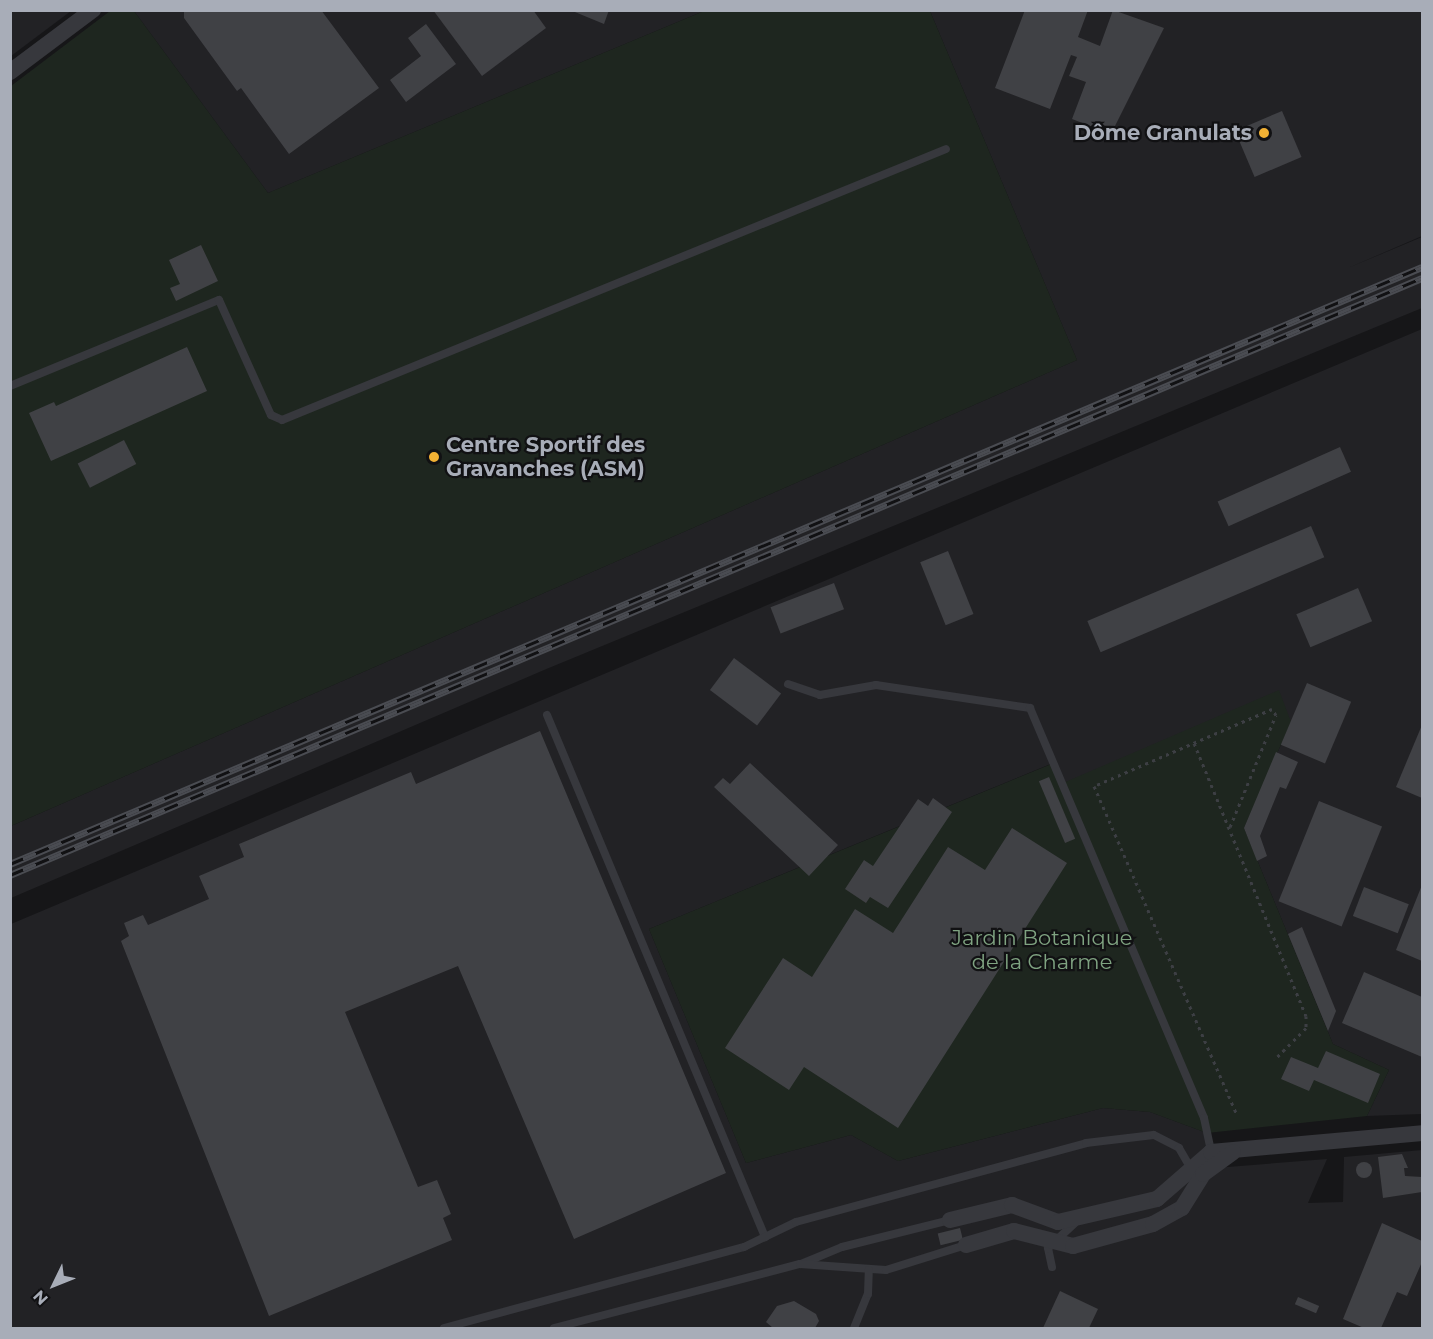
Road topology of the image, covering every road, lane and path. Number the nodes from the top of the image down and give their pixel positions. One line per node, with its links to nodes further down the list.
1 (93, 10): 2 (street)
2 (10, 72)
3 (946, 148): 4 (lane)
4 (10, 386)
5 (788, 684): 13 (lane)
6 (547, 715): 17 (lane)
7 (1194, 743): 8 (path); 8 (path); 10 (path)
8 (1230, 827): 9 (path)
9 (1275, 1059)
10 (1236, 1112)
11 (1422, 1133): 12 (street)
12 (1238, 1149): 13 (street); 18 (street)
13 (1211, 1152): 14 (street)
14 (1190, 1167): 15 (street); 17 (lane)
15 (1088, 1215): 16 (street); 18 (lane)
16 (950, 1220): 20 (lane)
17 (765, 1237): 23 (lane)
18 (1053, 1242): 19 (street); 21 (lane)
19 (966, 1245): 22 (lane)
20 (800, 1264): 22 (lane); 24 (lane)
21 (1052, 1267)
22 (869, 1270): 25 (lane)
23 (444, 1329)
24 (554, 1329)
25 (854, 1329)

